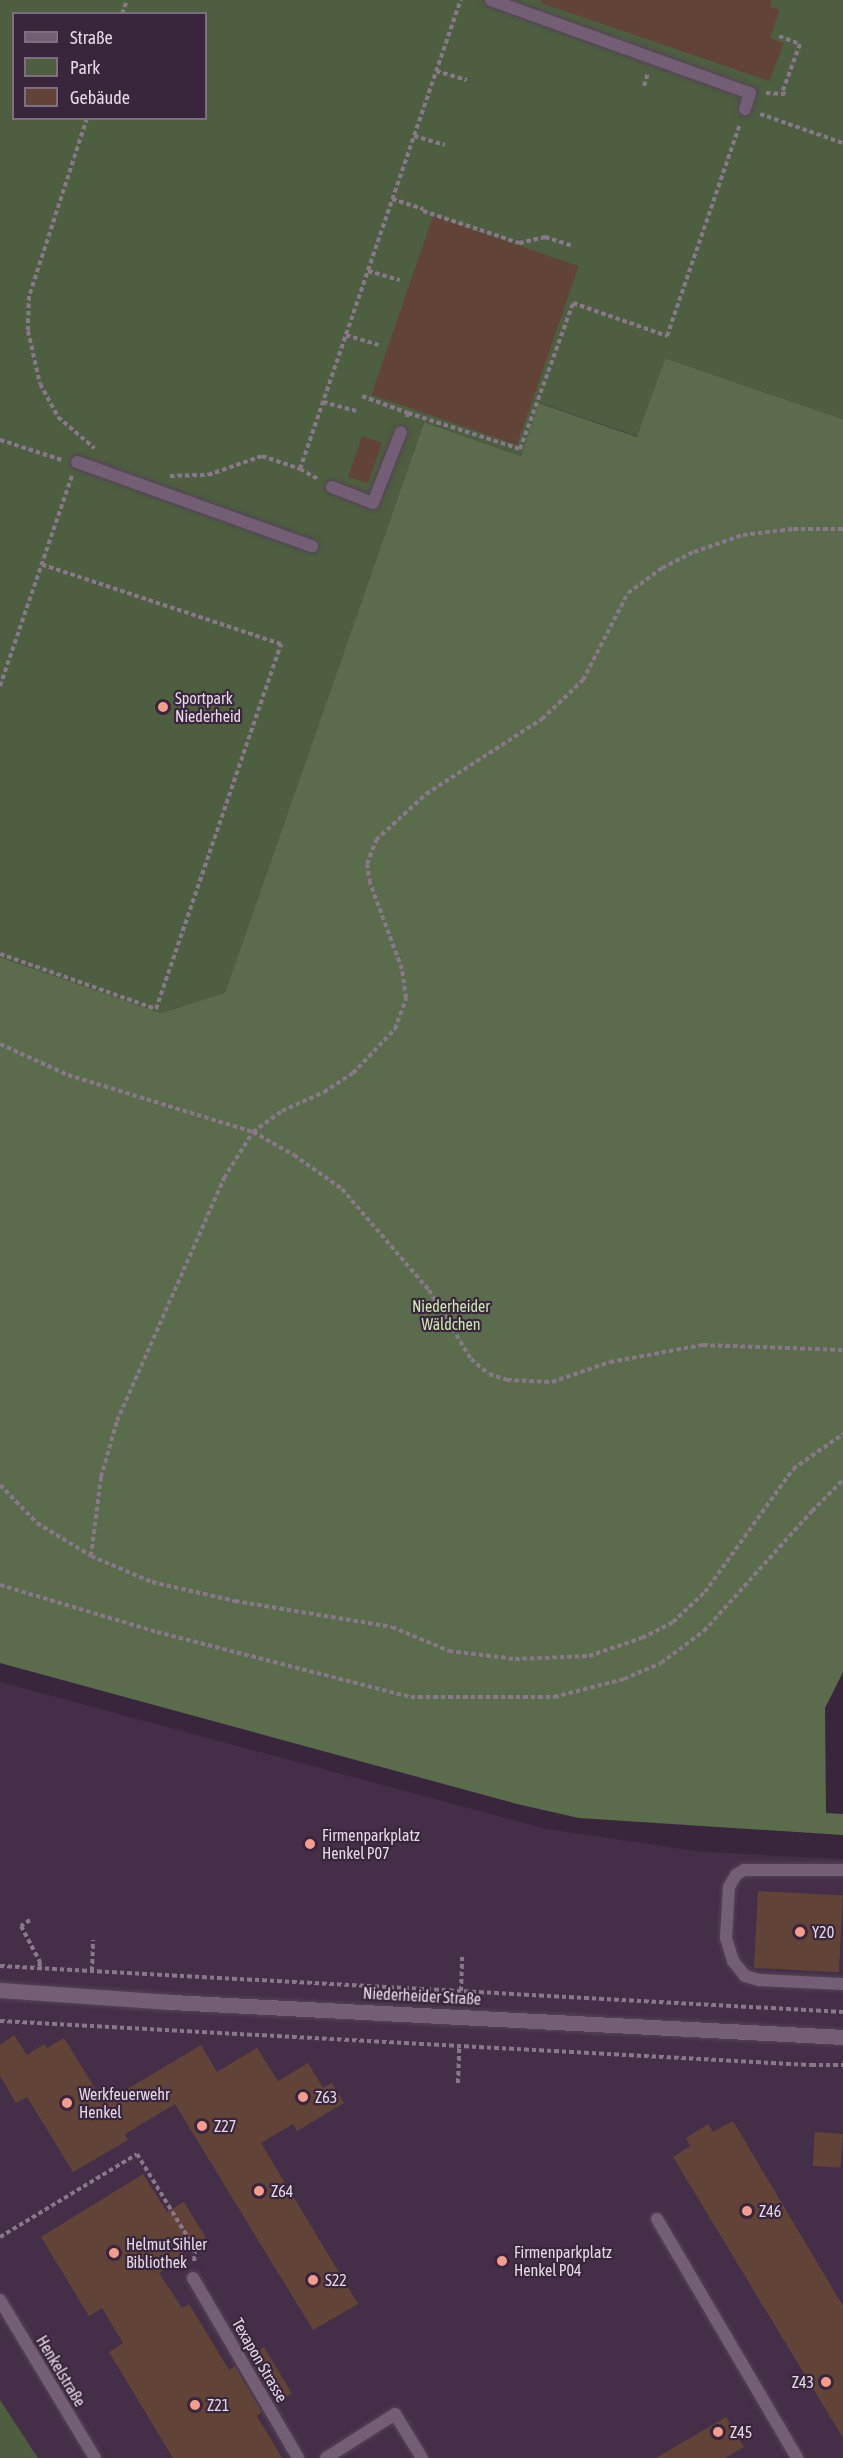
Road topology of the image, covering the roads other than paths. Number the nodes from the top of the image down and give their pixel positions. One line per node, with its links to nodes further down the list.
1 (491, 0): 2 (lane)
2 (745, 109)
3 (401, 432): 5 (lane)
4 (76, 464): 6 (lane)
5 (332, 487)
6 (312, 546)
7 (843, 1870): 8 (lane)
8 (843, 1984)
9 (0, 1990): 10 (street, Niederheider Straße)
10 (843, 2037)
11 (657, 2219): 18 (lane)
12 (193, 2278): 15 (lane, Texapon Strasse)
13 (0, 2300): 14 (lane, Henkelstraße)
14 (95, 2458)
15 (298, 2458)
16 (326, 2458): 17 (lane)
17 (422, 2458)
18 (797, 2458)

